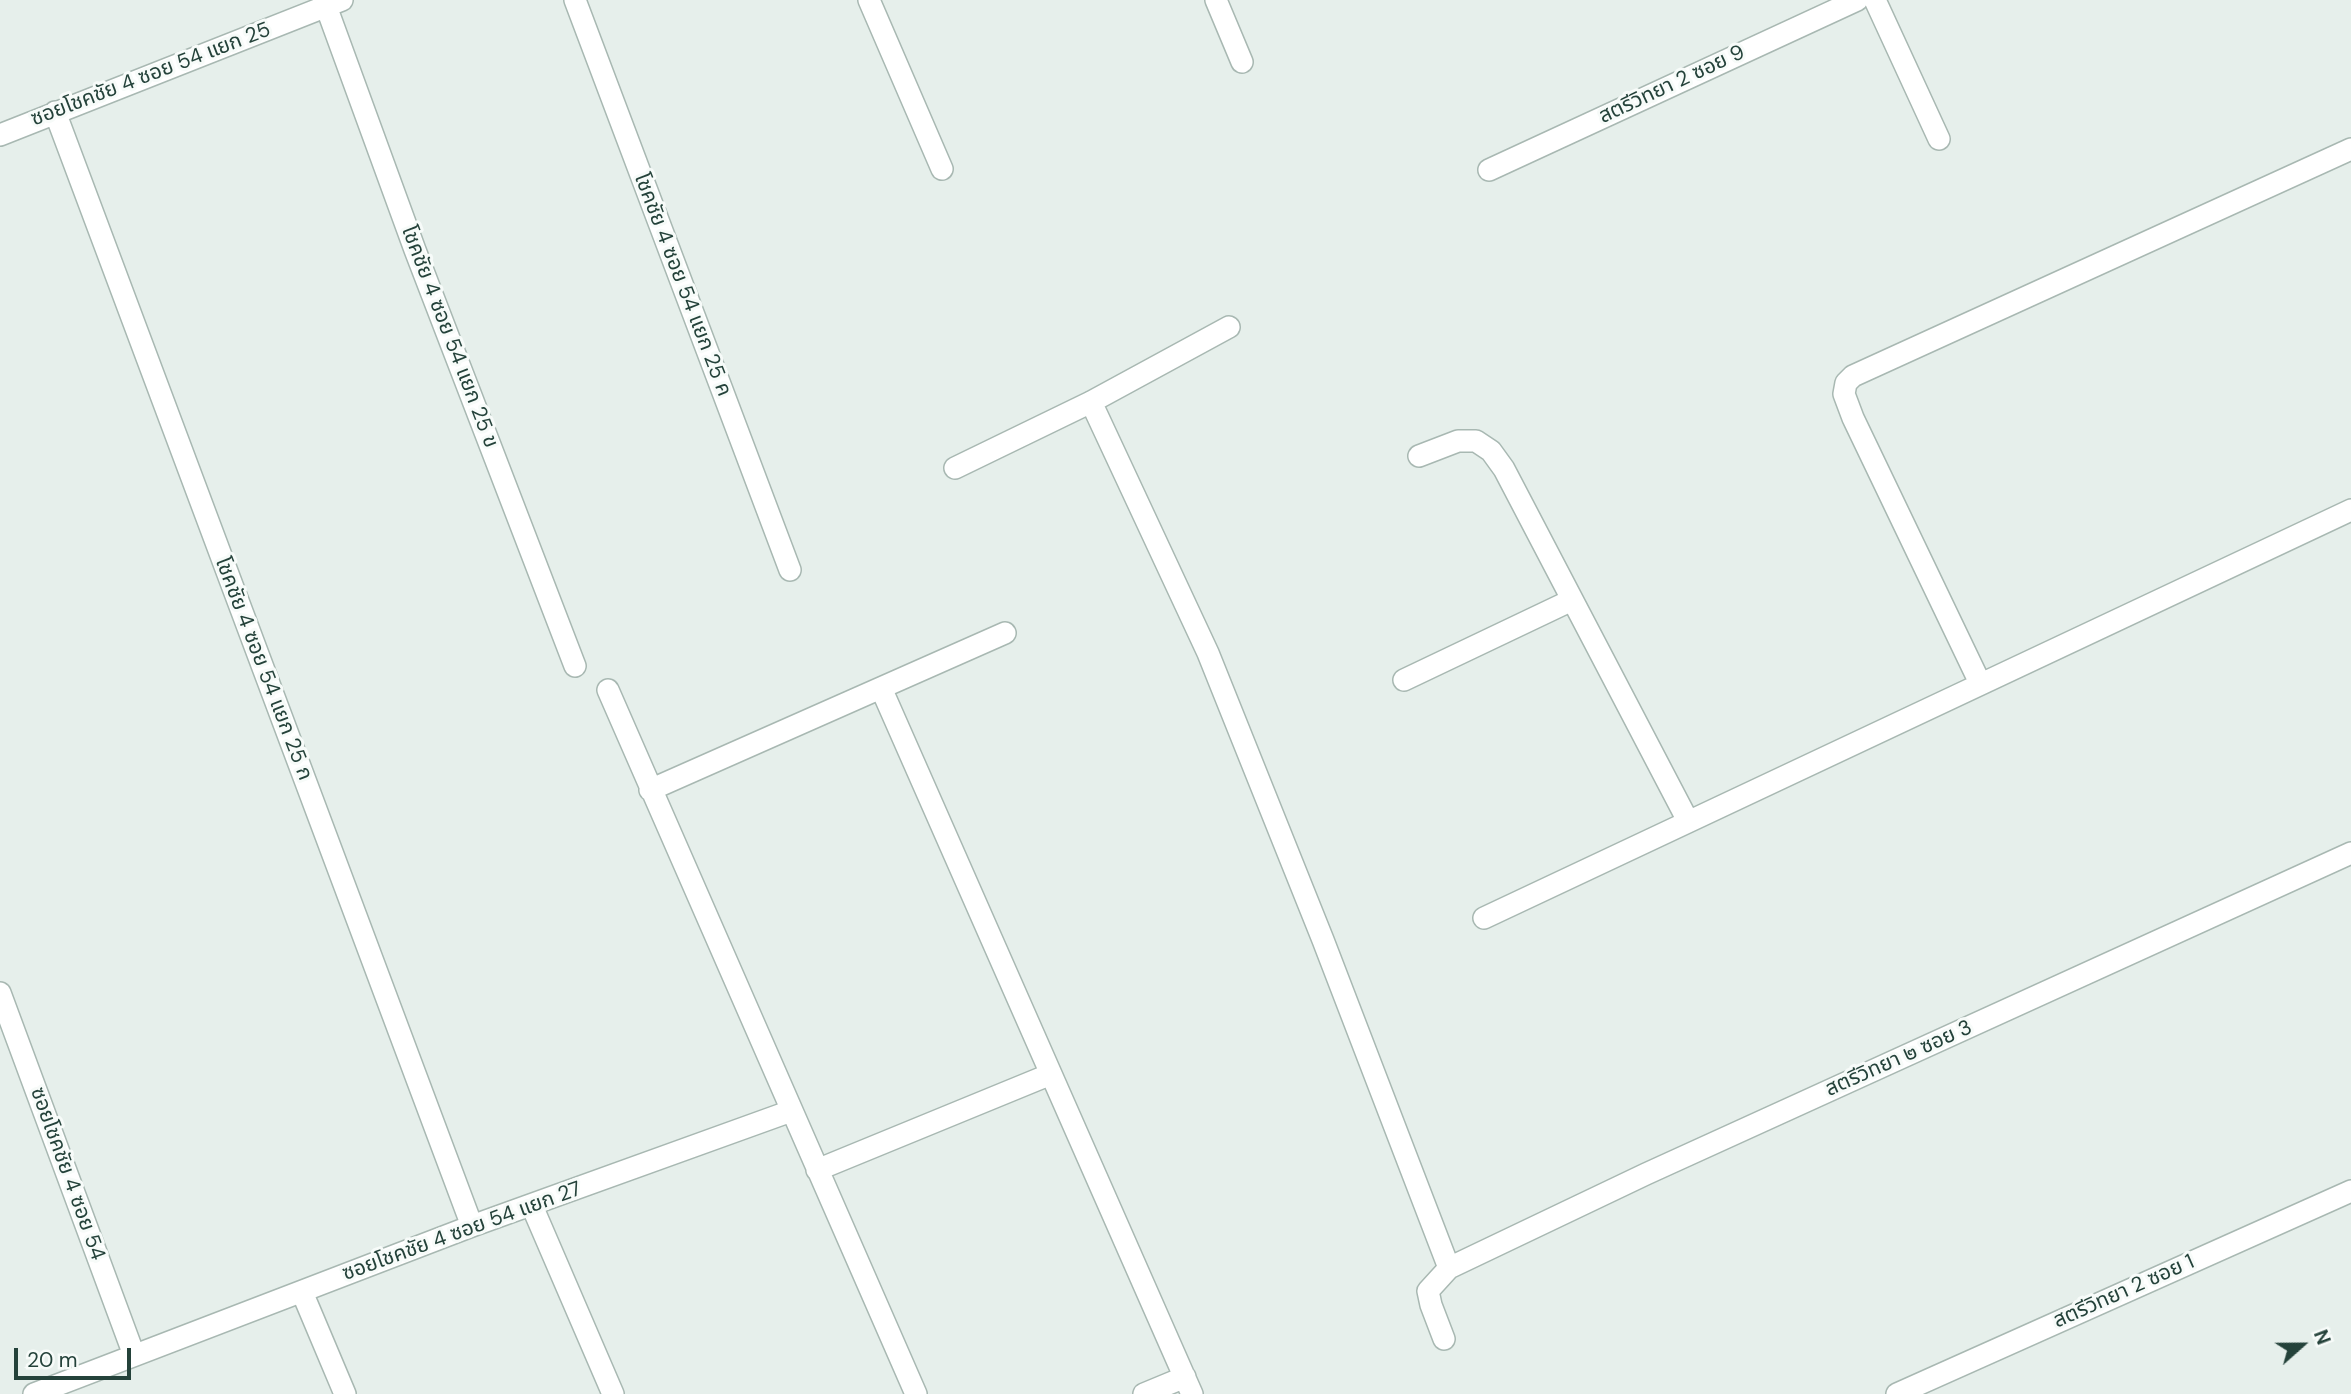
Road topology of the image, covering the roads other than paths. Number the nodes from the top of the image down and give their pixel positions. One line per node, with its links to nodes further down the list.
1 (575, 0): 19 (street, โชคชัย 4 ซอย 54 แยก 25 ค)
2 (869, 0): 12 (street)
3 (1216, 0): 7 (street)
4 (1857, 0): 13 (street, สตรีวิทยา 2 ซอย 9)
5 (1875, 0): 10 (street)
6 (334, 3): 8 (street, ซอยโชคชัย 4 ซอย 54 แยก 25); 22 (street, โชคชัย 4 ซอย 54 แยก 25 ข)
7 (1242, 62)
8 (55, 112): 9 (street, ซอยโชคชัย 4 ซอย 54 แยก 25); 37 (street, โชคชัย 4 ซอย 54 แยก 25 ก)
9 (0, 135)
10 (1939, 139)
11 (2351, 149): 24 (street)
12 (942, 169)
13 (1489, 170)
14 (1229, 327): 15 (street)
15 (1091, 402): 17 (street); 38 (street)
16 (1419, 456): 20 (street)
17 (955, 468)
18 (2351, 510): 24 (street)
19 (790, 570)
20 (1572, 600): 23 (street); 28 (street)
21 (1006, 633): 25 (street)
22 (575, 666)
23 (1404, 680)
24 (1980, 683): 28 (street)
25 (880, 688): 27 (street); 32 (street)
26 (608, 690): 27 (street)
27 (650, 790): 33 (street)
28 (1688, 821): 30 (street)
29 (2351, 853): 38 (street, สตรีวิทยา ๒ ซอย 3)
30 (1484, 918)
31 (0, 993): 41 (street, ซอยโชคชัย 4 ซอย 54)
32 (1051, 1074): 34 (street); 42 (street)
33 (792, 1111): 34 (street); 36 (street, ซอยโชคชัย 4 ซอย 54 แยก 27)
34 (817, 1170): 46 (street)
35 (2351, 1191): 48 (street, สตรีวิทยา 2 ซอย 1)
36 (532, 1206): 37 (street, ซอยโชคชัย 4 ซอย 54 แยก 27); 45 (street)
37 (472, 1226): 39 (street, ซอยโชคชัย 4 ซอย 54 แยก 27)
38 (1449, 1268): 40 (street)
39 (302, 1292): 41 (street, ซอยโชคชัย 4 ซอย 54 แยก 27); 44 (street)
40 (1444, 1339)
41 (134, 1355): 43 (street, ซอยโชคชัย 4 ซอย 54 แยก 27)
42 (1188, 1385): 47 (street)
43 (34, 1394)
44 (345, 1394)
45 (613, 1394)
46 (916, 1394)
47 (1144, 1394)
48 (1897, 1394)

